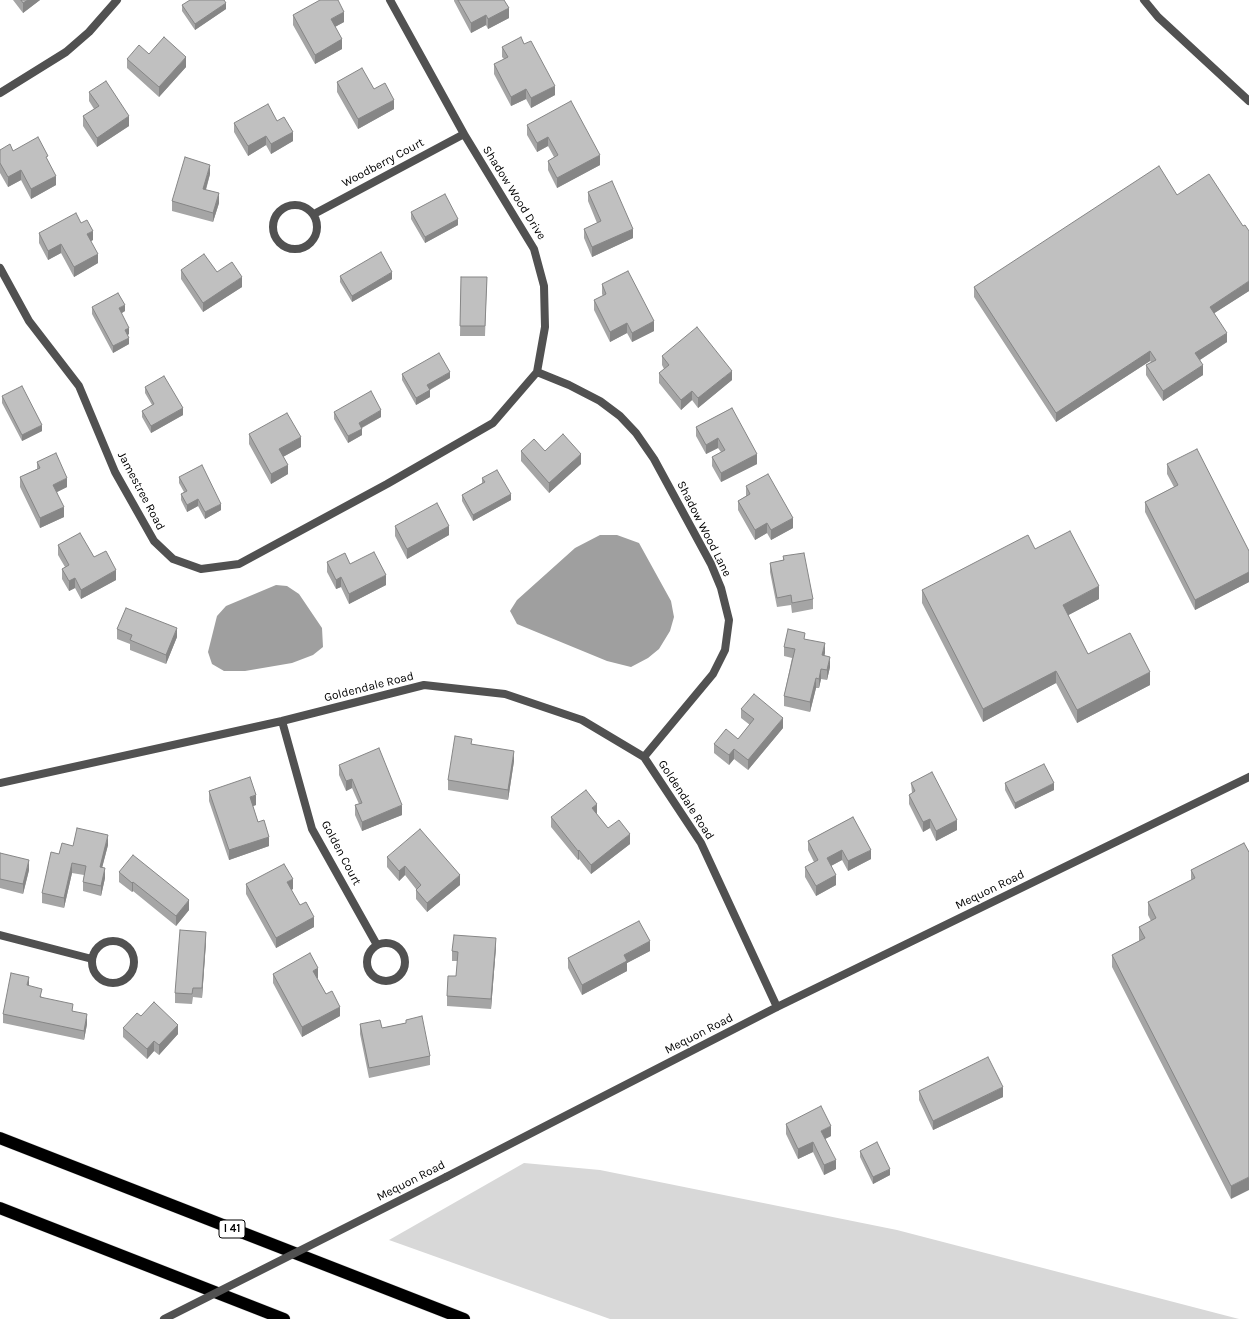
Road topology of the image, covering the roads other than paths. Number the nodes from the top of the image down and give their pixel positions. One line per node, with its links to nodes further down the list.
1 (117, 0): 4 (street)
2 (390, 0): 6 (street, Shadow Wood Drive)
3 (1144, 0): 5 (street)
4 (0, 93)
5 (1249, 101)
6 (464, 134): 7 (street, Woodberry Court); 9 (street, Shadow Wood Drive)
7 (314, 214): 7 (street)
8 (0, 268): 9 (street, Jamestree Road)
9 (537, 372): 11 (street, Shadow Wood Lane)
10 (282, 721): 11 (street, Goldendale Road); 13 (street, Goldendale Road); 15 (street, Golden Court)
11 (644, 757): 17 (street, Goldendale Road)
12 (1249, 777): 17 (street, Mequon Road)
13 (0, 783)
14 (0, 935): 16 (street)
15 (376, 945): 15 (street)
16 (92, 959): 16 (street)
17 (777, 1007): 20 (street, Mequon Road, bridge)
18 (0, 1138): 22 (highway, I 41)
19 (0, 1208): 21 (highway)
20 (164, 1319)
21 (284, 1319)
22 (464, 1319)

